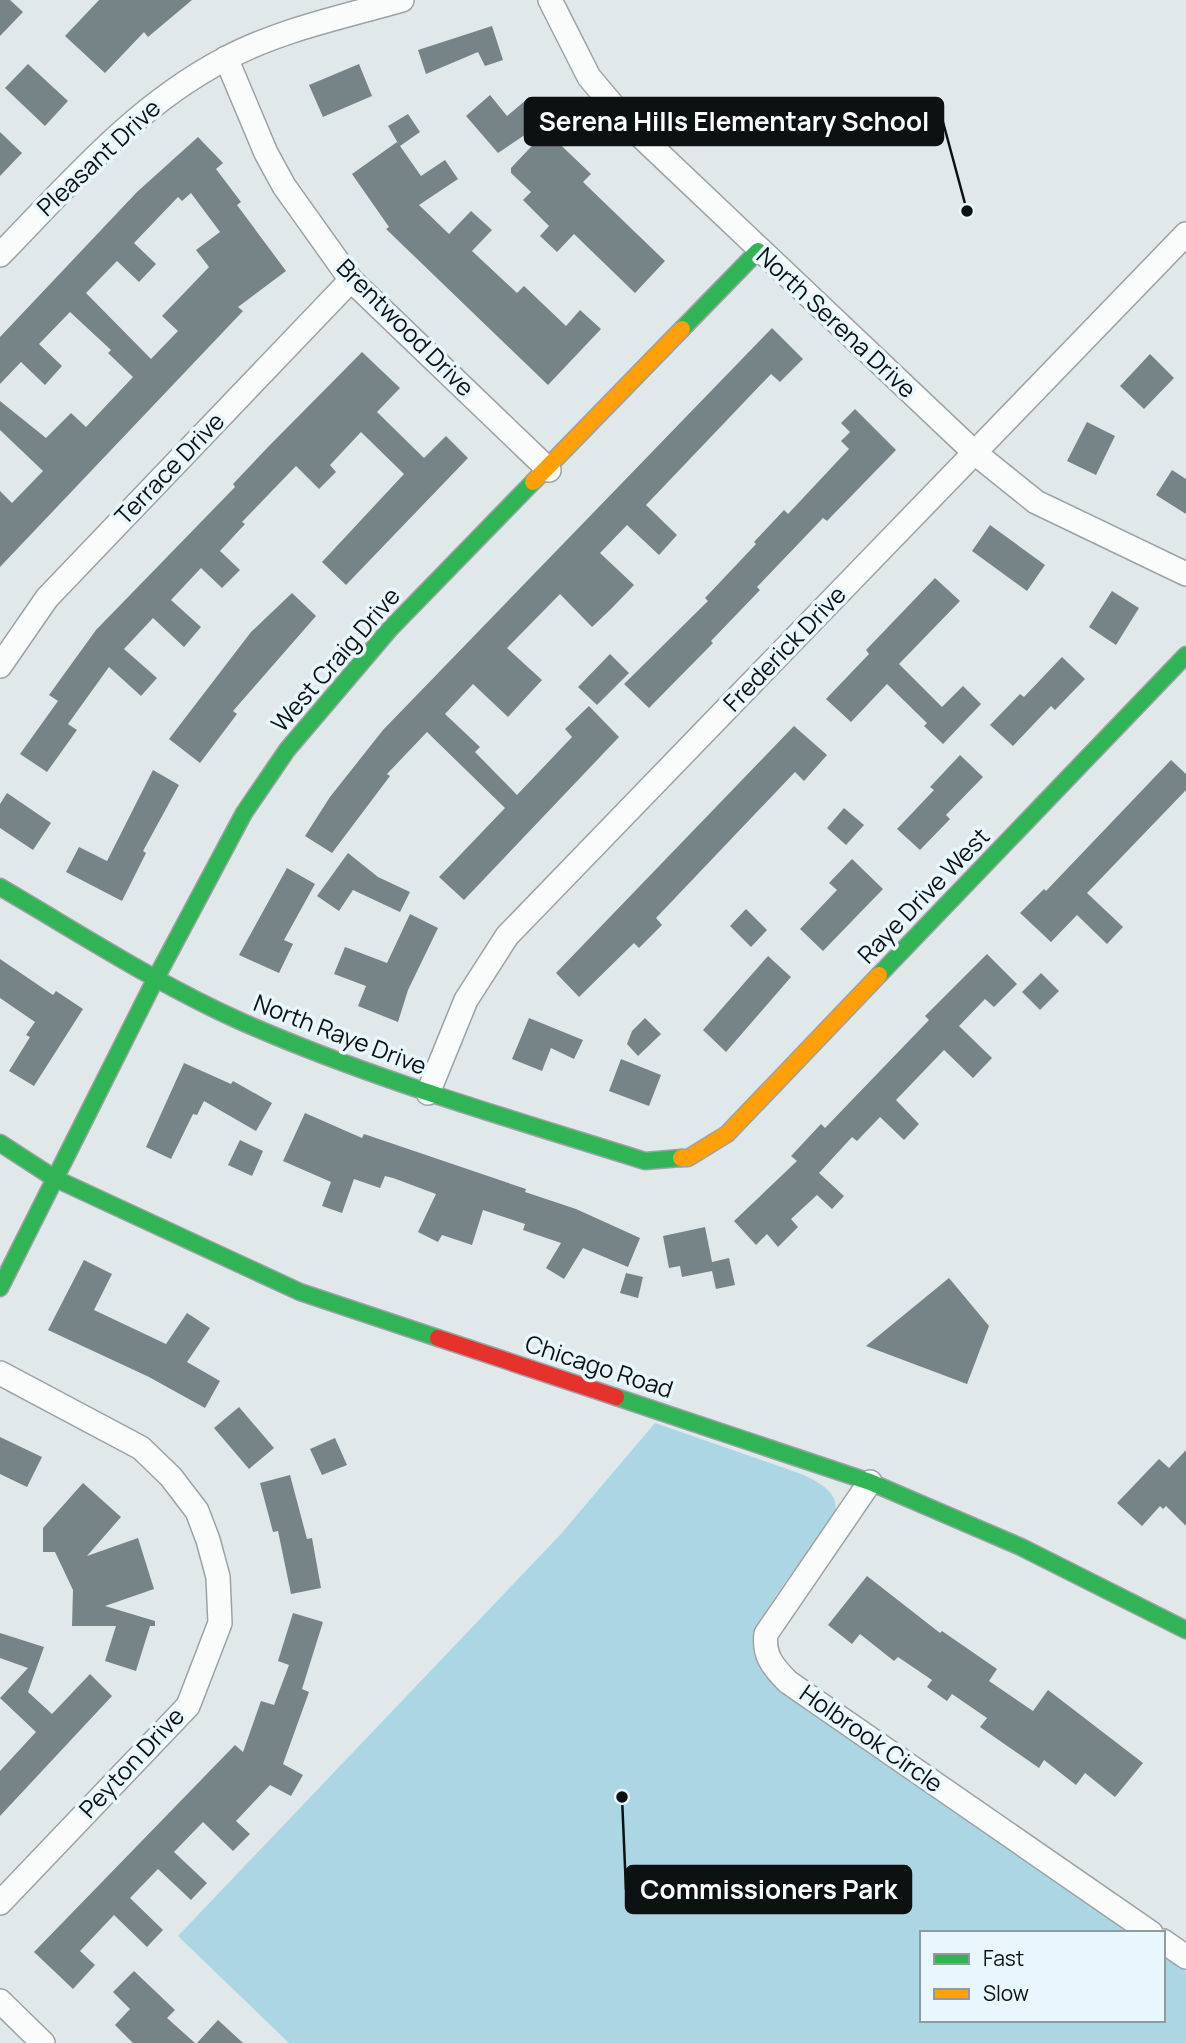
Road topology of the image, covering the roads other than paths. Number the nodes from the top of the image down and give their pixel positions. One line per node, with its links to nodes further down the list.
1 (402, 0): 3 (street, Pleasant Drive)
2 (550, 0): 5 (street, North Serena Drive)
3 (226, 58): 6 (street, Pleasant Drive); 7 (street, Brentwood Drive)
4 (1186, 234): 8 (street, Frederick Drive)
5 (758, 251): 8 (street, North Serena Drive); 9 (street, West Craig Drive)
6 (0, 255)
7 (351, 280): 9 (street, Brentwood Drive); 12 (street, Terrace Drive)
8 (975, 453): 10 (street, North Serena Drive); 15 (street, Frederick Drive)
9 (549, 470): 14 (street, West Craig Drive)
10 (1186, 574)
11 (1186, 655): 17 (street, Raye Drive West)
12 (0, 666)
13 (0, 887): 14 (street, North Raye Drive)
14 (156, 978): 15 (street, North Raye Drive); 18 (street, West Craig Drive)
15 (428, 1093): 17 (street, North Raye Drive)
16 (0, 1143): 18 (street, Chicago Road)
17 (688, 1158)
18 (54, 1178): 19 (street, West Craig Drive); 21 (street, Chicago Road)
19 (0, 1288)
20 (0, 1373): 23 (street, Peyton Drive)
21 (870, 1482): 22 (street, Chicago Road); 24 (street, Holbrook Circle)
22 (1184, 1625)
23 (0, 1903)
24 (1148, 1931)
25 (1165, 1942): 26 (street)
26 (1186, 1957)
27 (0, 2001): 28 (street)
28 (43, 2043)

